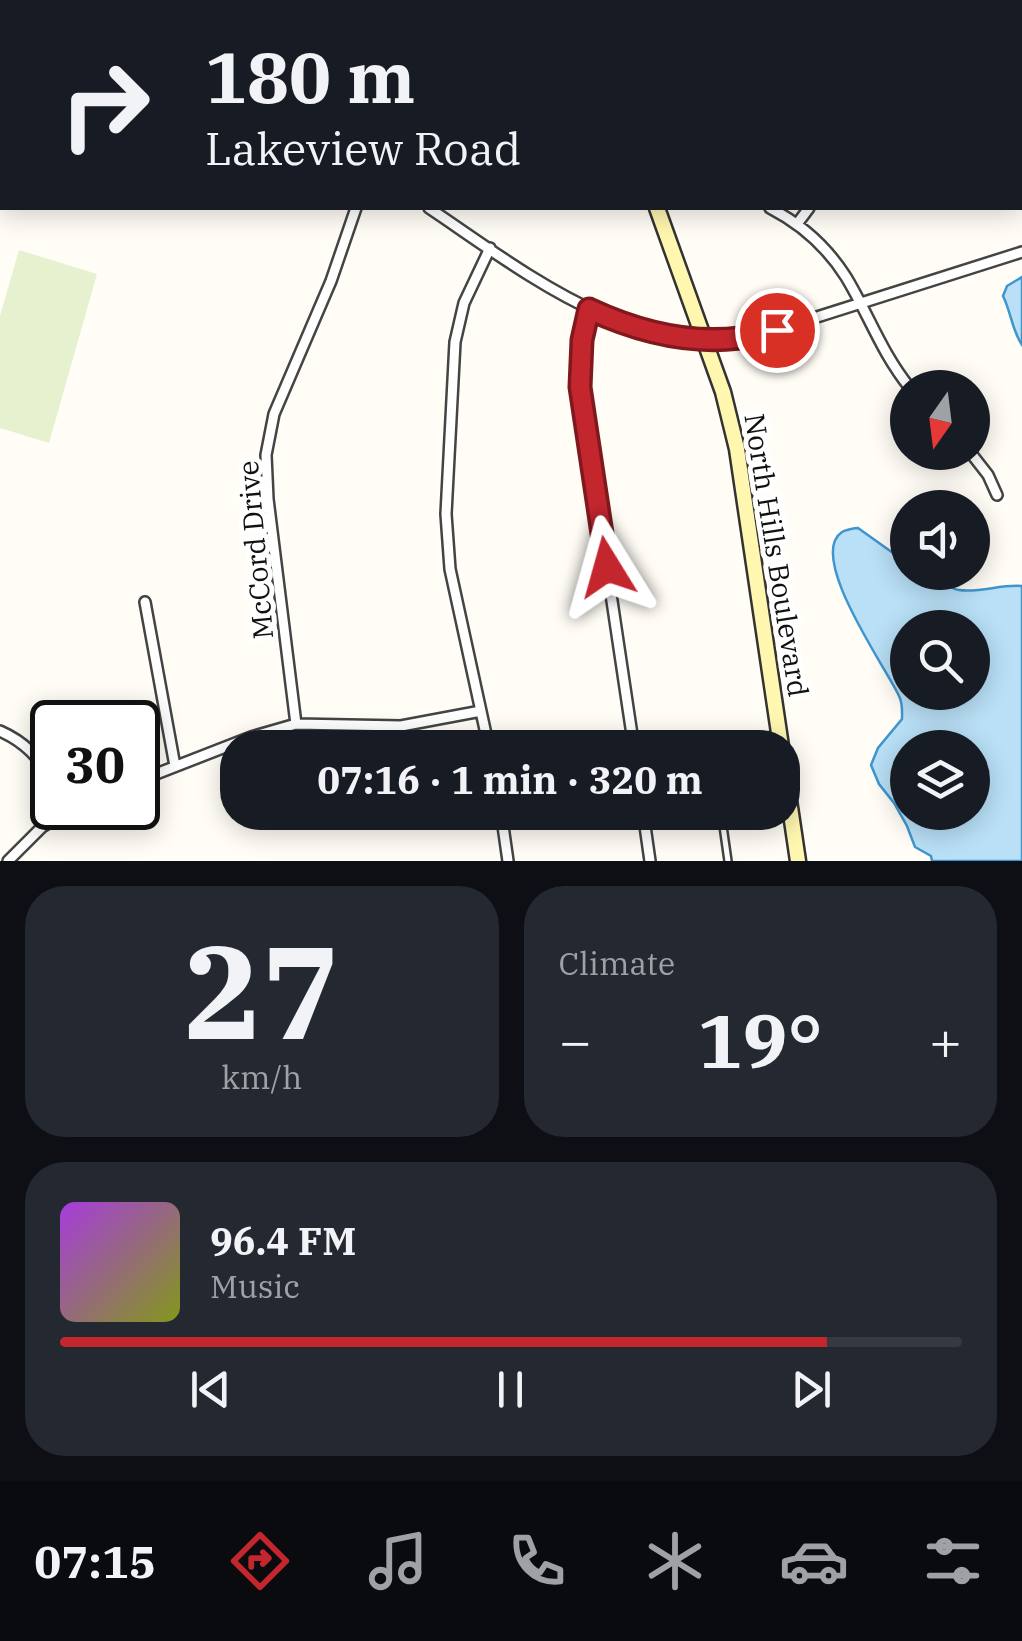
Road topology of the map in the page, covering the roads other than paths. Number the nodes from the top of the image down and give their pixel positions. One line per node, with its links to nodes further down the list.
1 (355, 210): 17 (street, McCord Drive)
2 (433, 210): 7 (street)
3 (658, 210): 11 (street, North Hills Boulevard)
4 (773, 210): 6 (street)
5 (807, 210): 6 (street)
6 (797, 224): 9 (street)
7 (490, 248): 10 (street); 16 (street)
8 (1022, 252): 9 (street)
9 (860, 304): 11 (street); 12 (street)
10 (589, 309): 11 (street); 19 (street)
11 (706, 341): 20 (street, North Hills Boulevard)
12 (897, 370)
13 (984, 470): 14 (street)
14 (997, 495)
15 (145, 602): 23 (street)
16 (481, 711): 17 (street); 18 (street)
17 (296, 724): 23 (street)
18 (485, 730)
19 (631, 730)
20 (780, 730)
21 (0, 731): 22 (street)
22 (30, 749)
23 (175, 766): 24 (street)
24 (160, 772)
25 (39, 830): 30 (street)
26 (504, 830): 31 (street)
27 (646, 830): 32 (street)
28 (724, 830): 33 (lane)
29 (794, 830): 34 (street, North Hills Boulevard)
30 (8, 861)
31 (508, 861)
32 (650, 861)
33 (728, 861)
34 (798, 861)

